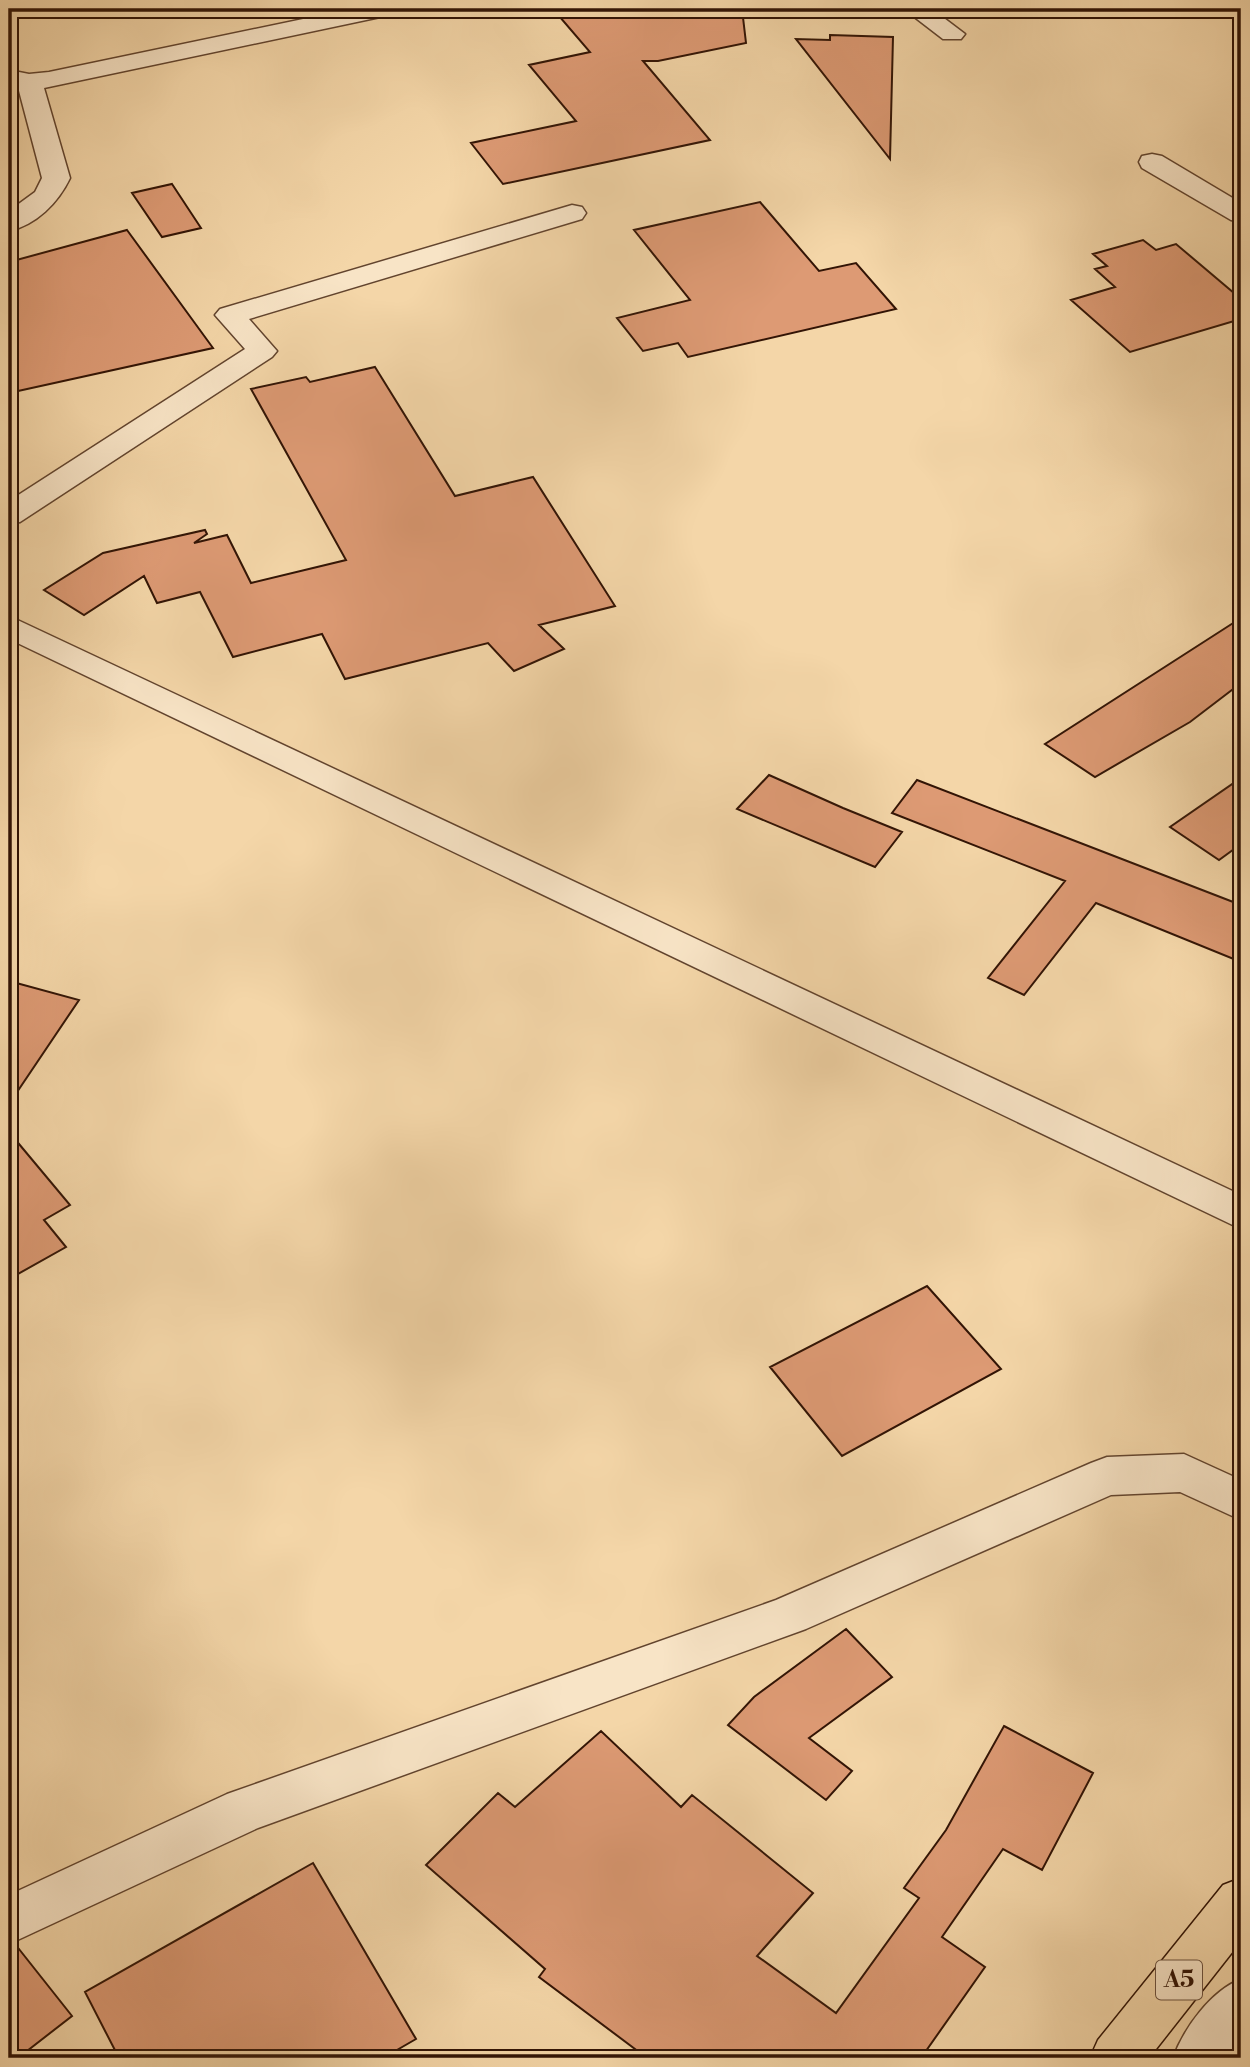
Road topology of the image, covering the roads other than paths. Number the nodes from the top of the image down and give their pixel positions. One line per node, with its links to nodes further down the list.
1 (384, 9): 4 (street)
2 (916, 9): 3 (street)
3 (952, 34)
4 (19, 80): 8 (street)
5 (1152, 162): 7 (street)
6 (572, 213): 9 (street)
7 (1241, 214)
8 (9, 223)
9 (9, 515)
10 (9, 626): 11 (street)
11 (1241, 1213)
12 (1241, 1500): 14 (street)
13 (1241, 1902): 16 (highway, A5)
14 (9, 1920)
15 (1241, 2004): 17 (street)
16 (1116, 2058)
17 (1199, 2058)

